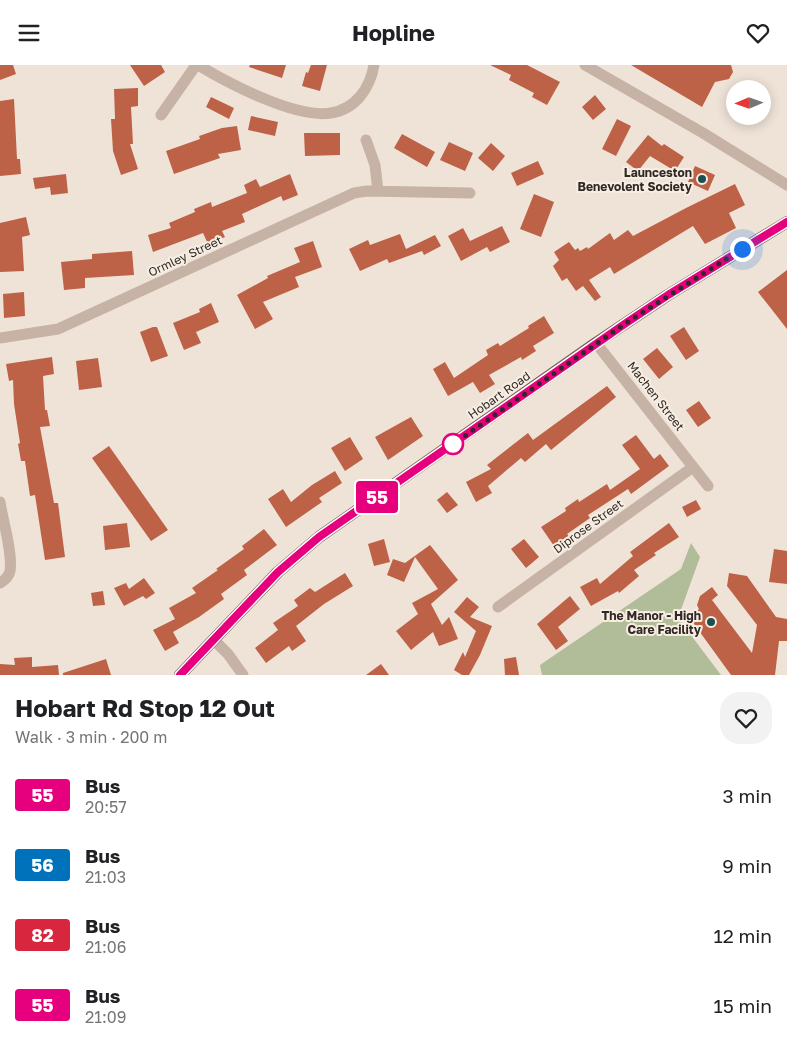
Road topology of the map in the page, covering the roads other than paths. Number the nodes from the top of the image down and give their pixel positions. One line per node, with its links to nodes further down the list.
1 (197, 65): 2 (street); 4 (street)
2 (374, 65)
3 (585, 65): 6 (street)
4 (161, 115)
5 (366, 141): 7 (street)
6 (787, 185)
7 (378, 191): 8 (street, Ormley Street); 10 (street, Ormley Street)
8 (470, 193)
9 (787, 222): 11 (main road, Hobart Road)
10 (0, 338)
11 (596, 343): 12 (street, Machen Street); 17 (main road, Hobart Road)
12 (693, 467): 13 (street, Machen Street); 16 (street, Diprose Street)
13 (708, 486)
14 (0, 503): 15 (street)
15 (0, 583)
16 (498, 607)
17 (214, 640): 18 (main road, Hobart Road); 19 (street)
18 (180, 675)
19 (243, 675)

